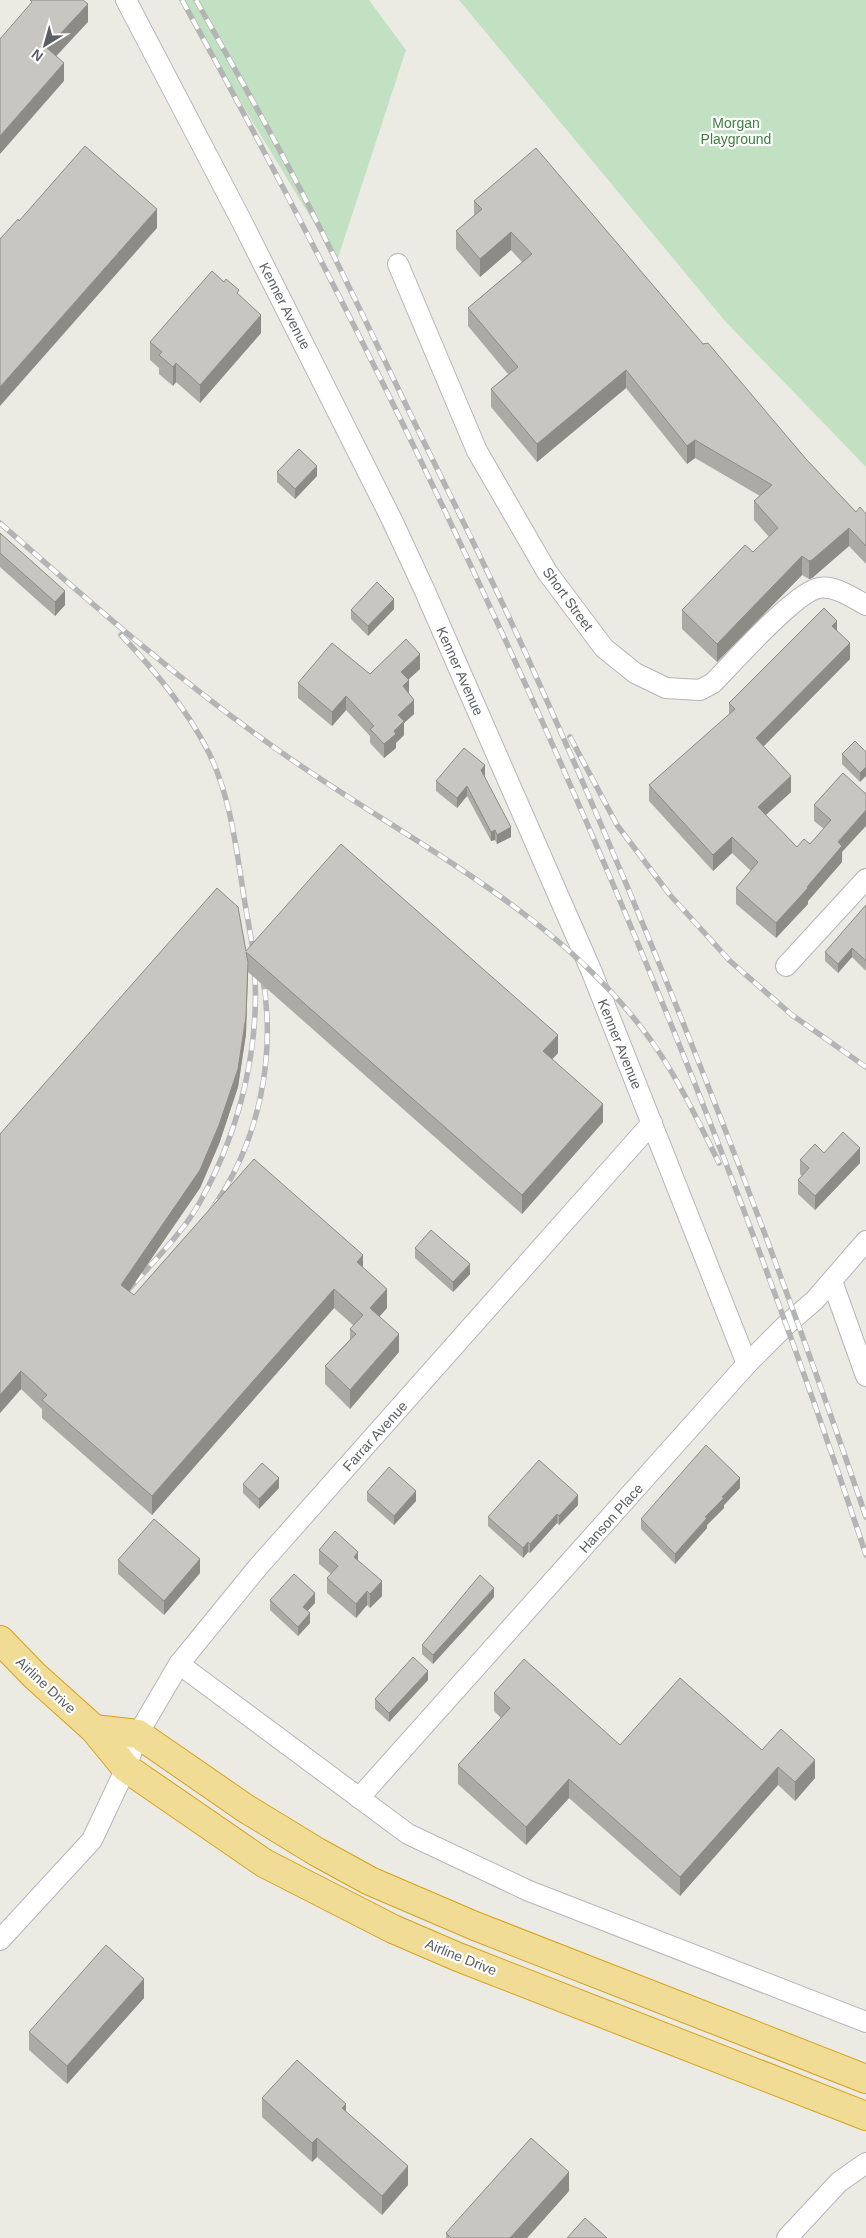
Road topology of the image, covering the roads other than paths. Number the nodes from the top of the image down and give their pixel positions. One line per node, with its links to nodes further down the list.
1 (126, 0): 6 (street, Kenner Avenue)
2 (398, 264): 3 (street, Short Street)
3 (866, 605)
4 (866, 879): 5 (street)
5 (786, 966)
6 (652, 1123): 9 (street, Kenner Avenue); 12 (street, Farrar Avenue)
7 (866, 1241): 8 (street, Hanson Place)
8 (832, 1281): 9 (street, Hanson Place); 10 (street)
9 (747, 1364): 16 (street, Hanson Place)
10 (866, 1376)
11 (0, 1640): 13 (highway, Airline Drive)
12 (179, 1664): 14 (street, Farrar Avenue); 16 (street)
13 (94, 1729): 14 (highway); 15 (highway, Airline Drive)
14 (138, 1734): 15 (street, Farrar Avenue); 19 (highway)
15 (126, 1768): 17 (street, Farrar Avenue); 20 (highway, Airline Drive)
16 (359, 1798): 18 (street)
17 (0, 1940)
18 (866, 2022)
19 (866, 2080)
20 (866, 2116)
21 (866, 2163): 22 (street)
22 (787, 2238)

